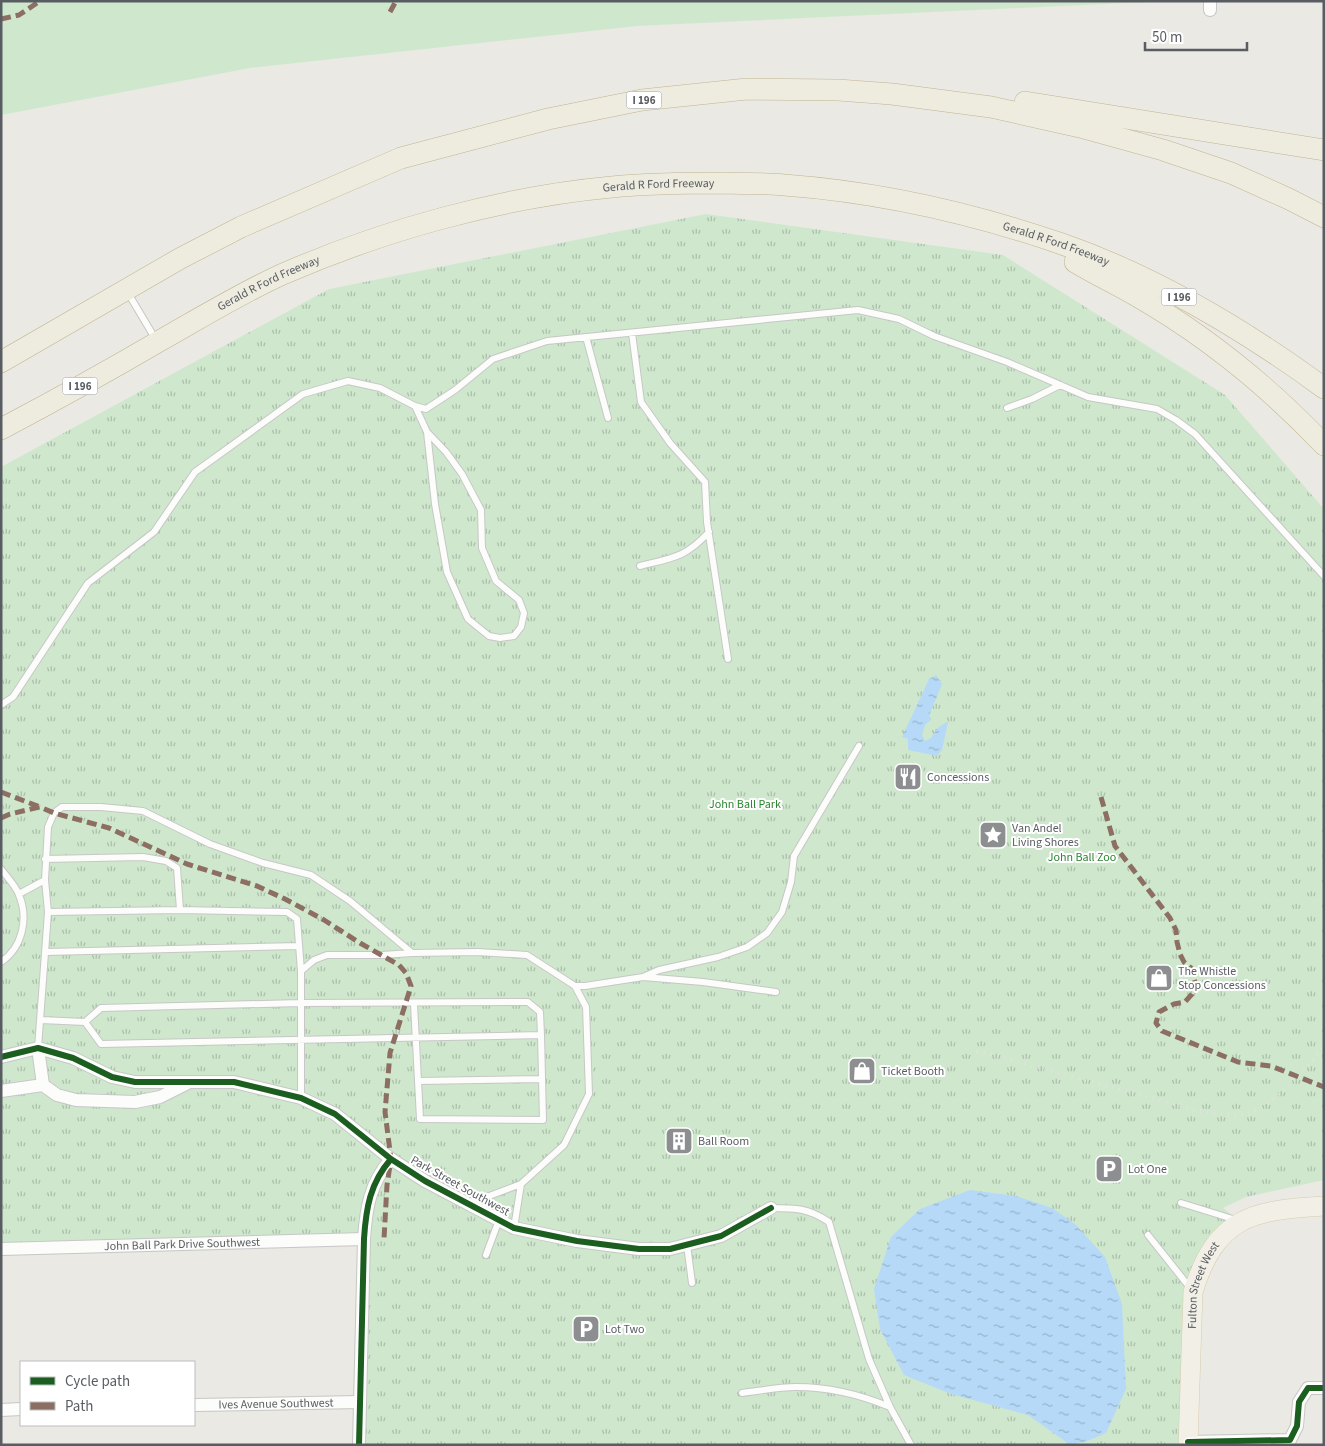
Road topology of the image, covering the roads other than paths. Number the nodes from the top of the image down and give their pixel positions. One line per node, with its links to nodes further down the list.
1 (892, 94): 2 (highway); 3 (highway, I 196); 5 (highway, I 196)
2 (1324, 150)
3 (1324, 216)
4 (1020, 232): 8 (highway, Gerald R Ford Freeway / I 196); 11 (highway, Gerald R Ford Freeway / I 196); 17 (highway)
5 (126, 290): 8 (lane); 9 (highway, I 196)
6 (632, 333): 7 (lane); 10 (lane); 18 (lane)
7 (586, 337): 12 (lane); 14 (lane)
8 (158, 342): 15 (highway, Gerald R Ford Freeway / I 196)
9 (1, 362)
10 (1060, 385): 13 (lane); 20 (lane)
11 (1324, 388)
12 (416, 406): 16 (lane); 22 (lane)
13 (1007, 408)
14 (608, 418)
15 (1, 429)
16 (427, 432): 16 (lane)
17 (1324, 445)
18 (709, 532): 19 (lane); 21 (lane)
19 (640, 566)
20 (1324, 576)
21 (728, 659)
22 (1, 705)
23 (859, 746): 35 (lane)
24 (45, 859): 26 (lane); 28 (lane); 32 (lane)
25 (1, 869): 27 (lane)
26 (45, 880): 27 (lane); 29 (lane)
27 (19, 894): 33 (lane)
28 (180, 910): 29 (lane); 30 (lane)
29 (48, 912): 31 (lane)
30 (299, 946): 31 (lane); 34 (lane)
31 (46, 952): 40 (lane)
32 (412, 953): 34 (lane); 36 (lane)
33 (1, 962)
34 (300, 971): 38 (lane)
35 (643, 977): 36 (lane); 37 (lane)
36 (574, 986): 54 (lane)
37 (776, 992)
38 (300, 1004): 39 (lane); 41 (lane); 44 (lane)
39 (414, 1004): 42 (lane); 43 (lane)
40 (41, 1020): 41 (lane); 45 (lane)
41 (85, 1022): 44 (lane)
42 (541, 1035): 43 (lane); 47 (lane)
43 (416, 1037): 44 (lane); 48 (lane)
44 (300, 1039): 52 (lane)
45 (38, 1048): 46 (street); 49 (street); 50 (street)
46 (1, 1057)
47 (542, 1079): 48 (lane); 48 (lane)
48 (418, 1081)
49 (187, 1083): 50 (street); 52 (street)
50 (43, 1085): 51 (street)
51 (1, 1092)
52 (301, 1098): 53 (street)
53 (391, 1160): 56 (street, Park Street Southwest); 63 (street, Park Street Southwest)
54 (521, 1184): 56 (lane); 61 (lane)
55 (1181, 1203): 60 (lane)
56 (467, 1204): 59 (street, Park Street Southwest)
57 (1324, 1206): 60 (main road, Fulton Street West)
58 (771, 1208): 64 (street, Park Street Southwest); 73 (lane)
59 (499, 1220): 61 (street, Park Street Southwest); 66 (lane)
60 (1240, 1221): 68 (main road, Fulton Street West)
61 (514, 1228): 64 (street, Park Street Southwest)
62 (1148, 1235): 68 (lane)
63 (364, 1239): 65 (street, John Ball Park Drive Southwest); 71 (street, Park Street Southwest)
64 (687, 1245): 67 (lane)
65 (1, 1249)
66 (486, 1256)
67 (692, 1283)
68 (1193, 1292): 76 (main road, Fulton Street West)
69 (1324, 1388): 76 (street)
70 (742, 1393): 73 (lane)
71 (360, 1402): 72 (street, Ives Avenue Southwest); 77 (street, Park Street Southwest)
72 (195, 1405)
73 (890, 1407): 78 (lane)
74 (20, 1409): 75 (street)
75 (1, 1410)
76 (1188, 1443)
77 (359, 1445)
78 (911, 1445)

